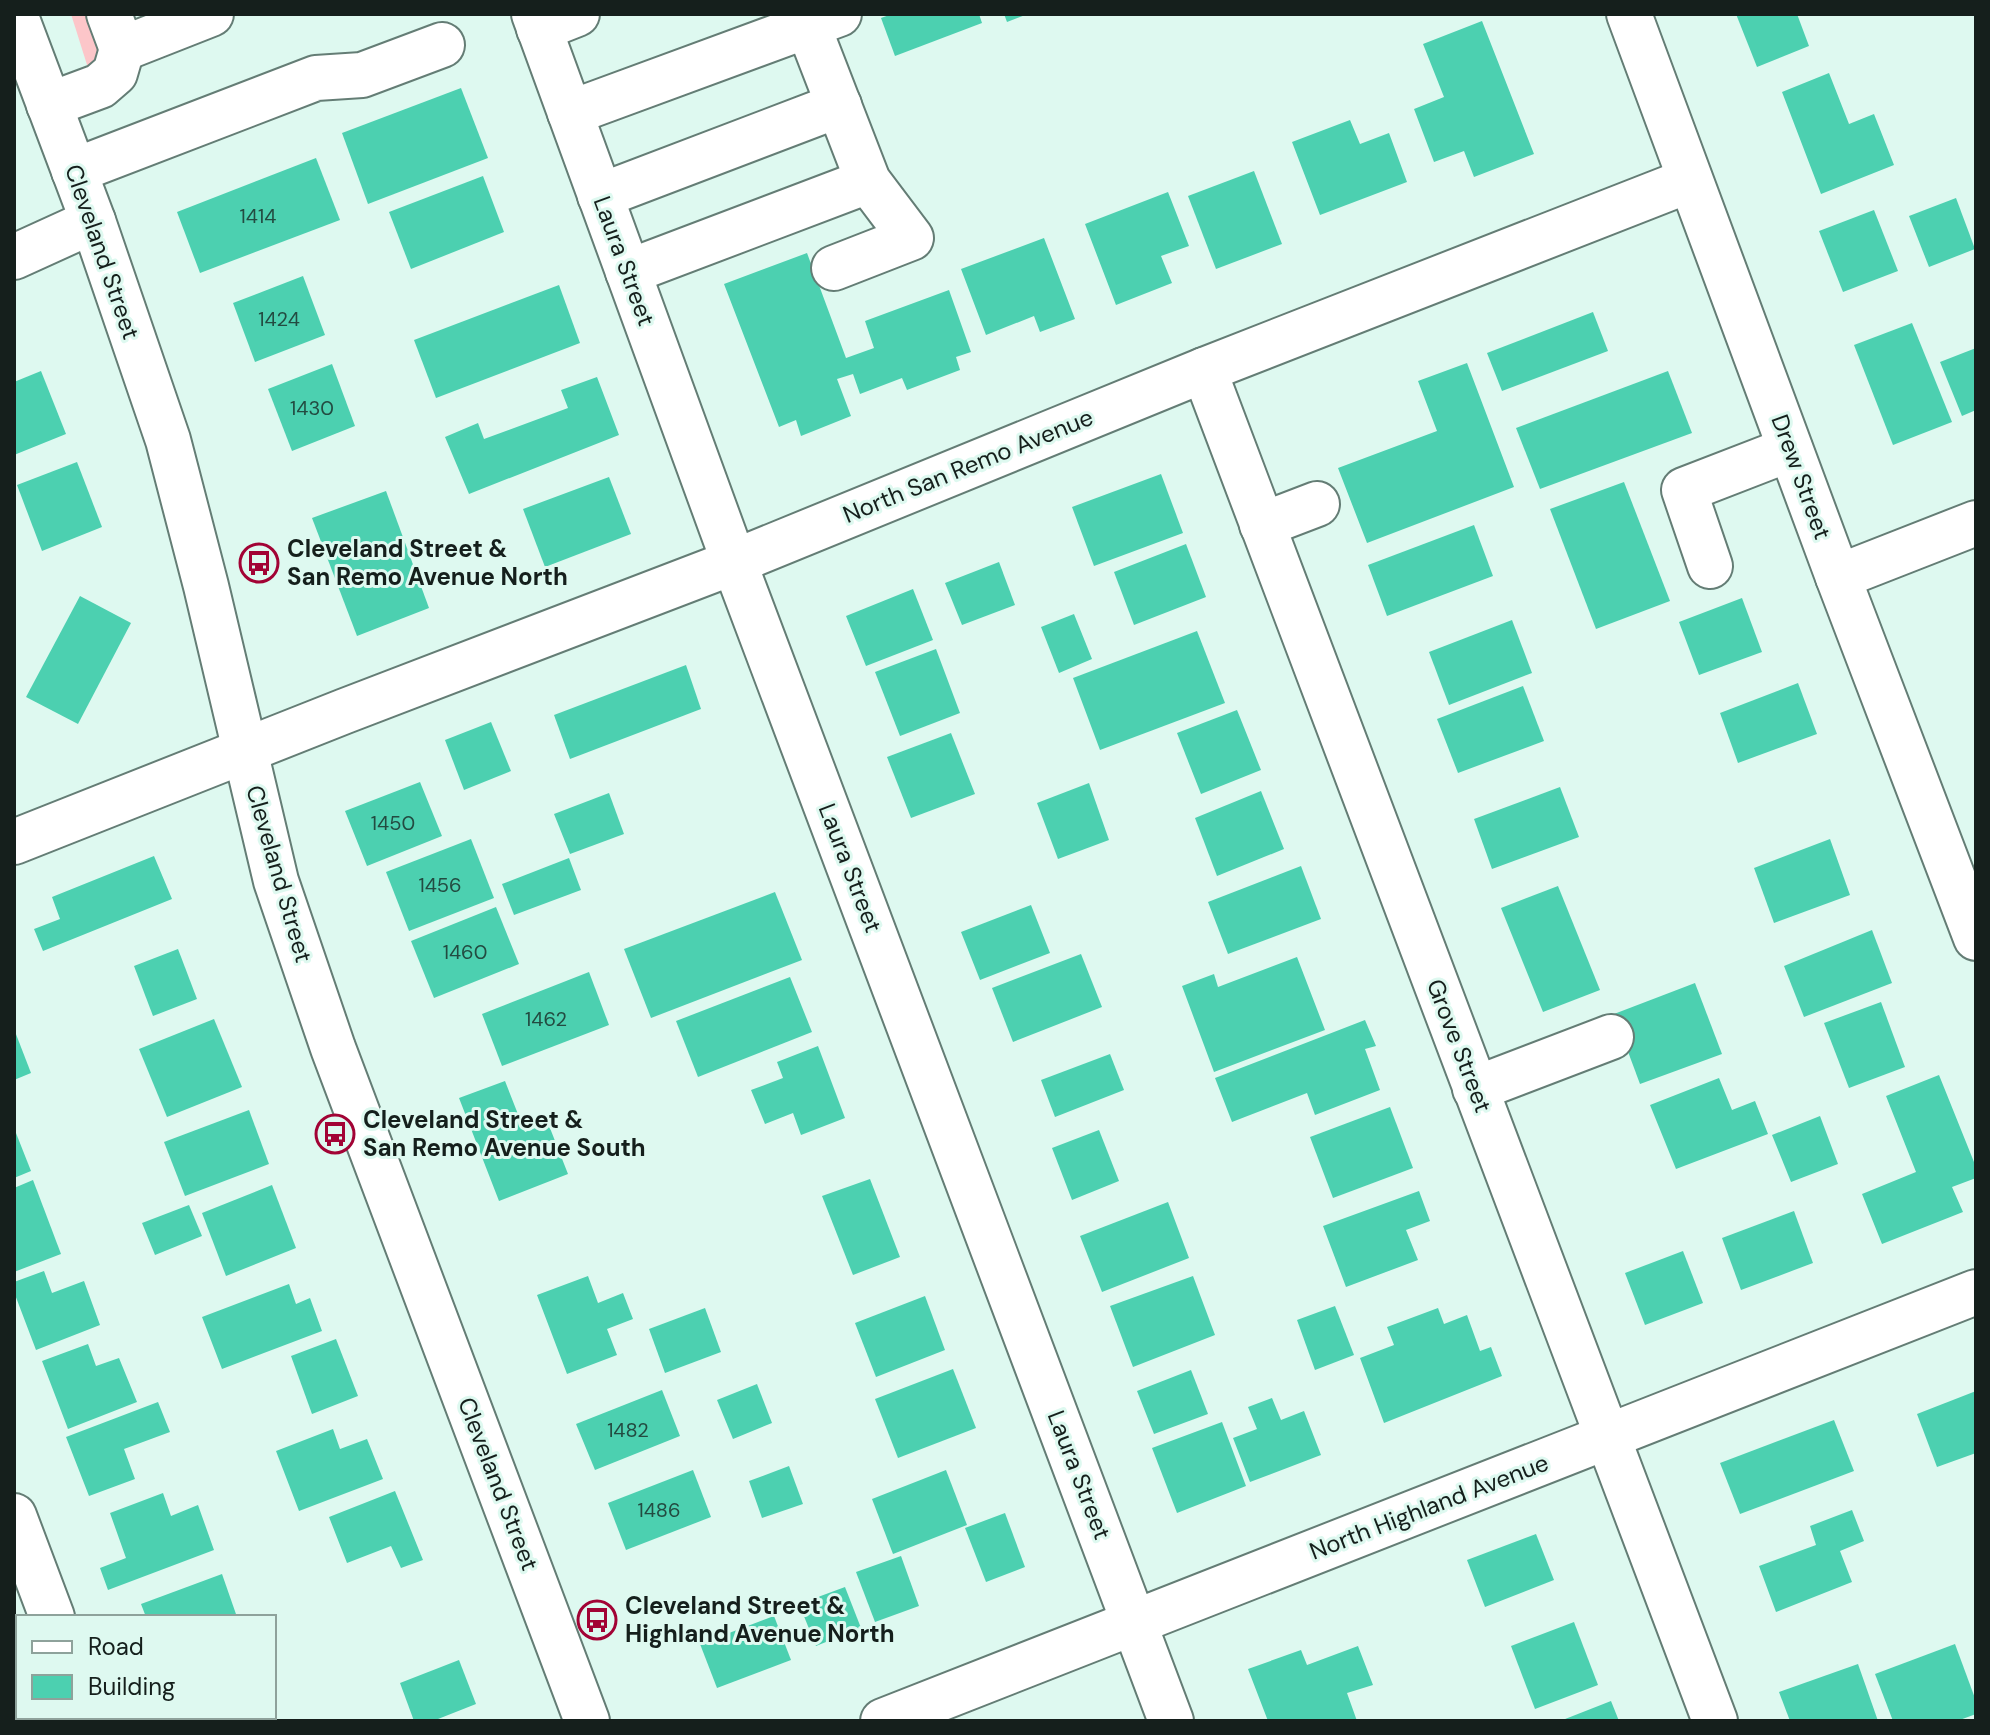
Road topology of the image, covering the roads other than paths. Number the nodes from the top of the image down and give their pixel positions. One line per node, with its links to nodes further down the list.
1 (15, 14): 8 (street, Cleveland Street)
2 (211, 14): 6 (street)
3 (1629, 14): 12 (street, Drew Street)
4 (550, 19): 10 (street, Laura Street)
5 (824, 20): 9 (street); 10 (street)
6 (116, 31): 8 (street)
7 (442, 45): 11 (street)
8 (49, 105): 11 (street, Cleveland Street)
9 (839, 105): 13 (street); 14 (street)
10 (570, 113): 14 (street, Laura Street)
11 (74, 171): 15 (street, Cleveland Street)
12 (1690, 180): 19 (street, North San Remo Avenue); 20 (street, Drew Street)
13 (868, 181): 17 (street); 18 (street)
14 (600, 196): 18 (street, Laura Street)
15 (93, 221): 16 (street); 27 (street, Cleveland Street)
16 (14, 257)
17 (834, 268)
18 (628, 272): 24 (street, Laura Street)
19 (1204, 370): 23 (street, Grove Street); 24 (street, North San Remo Avenue)
20 (1790, 449): 25 (street); 26 (street, Drew Street)
21 (1317, 504): 23 (street)
22 (1976, 523): 26 (street)
23 (1262, 525): 31 (street, Grove Street)
24 (734, 562): 27 (street, North San Remo Avenue); 36 (street, Laura Street)
25 (1710, 566)
26 (1838, 577): 29 (street, Drew Street)
27 (245, 750): 28 (street, North San Remo Avenue); 37 (street, Cleveland Street)
28 (14, 842)
29 (1976, 938)
30 (1611, 1037): 31 (street)
31 (1475, 1089): 33 (street, Grove Street)
32 (1976, 1292): 33 (street, North Highland Avenue)
33 (1606, 1437): 36 (street, North Highland Avenue); 40 (street, Grove Street)
34 (14, 1516): 35 (street)
35 (51, 1615)
36 (1135, 1623): 38 (street, North Highland Avenue); 39 (street, Laura Street)
37 (587, 1721)
38 (883, 1721)
39 (1171, 1721)
40 (1715, 1721)

